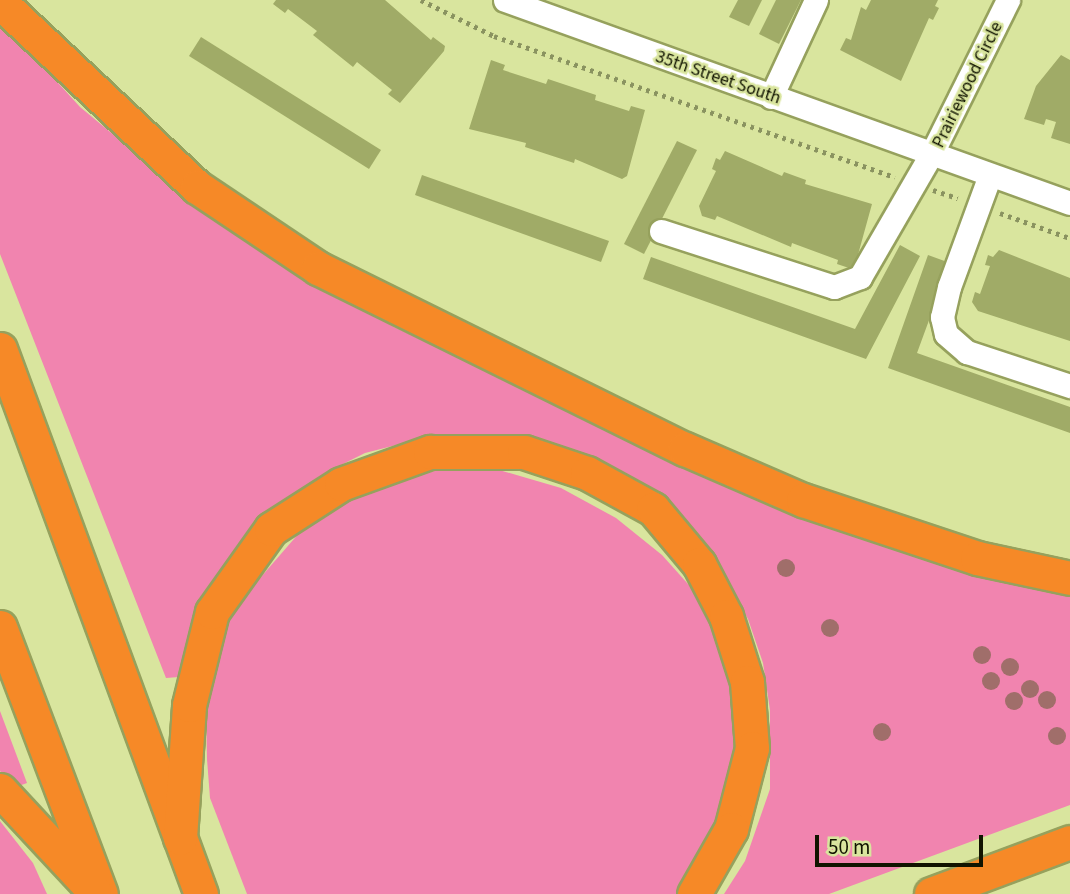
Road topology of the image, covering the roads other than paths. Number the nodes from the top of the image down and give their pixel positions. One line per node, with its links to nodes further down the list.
1 (505, 0): 5 (street, 35th Street South)
2 (816, 0): 5 (street)
3 (1008, 0): 6 (street, Prairiewood Circle)
4 (0, 2): 12 (highway)
5 (771, 97): 6 (street, 35th Street South)
6 (932, 153): 7 (street, Prairiewood Circle); 9 (street)
7 (990, 175): 8 (street, Prairiewood Circle); 11 (street)
8 (1070, 203)
9 (661, 231)
10 (0, 349): 15 (highway)
11 (1070, 386)
12 (1070, 578)
13 (0, 627): 17 (highway)
14 (0, 790): 17 (highway)
15 (180, 838): 18 (highway); 19 (highway)
16 (1070, 842): 20 (highway)
17 (99, 894)
18 (201, 894)
19 (694, 894)
20 (931, 894)

